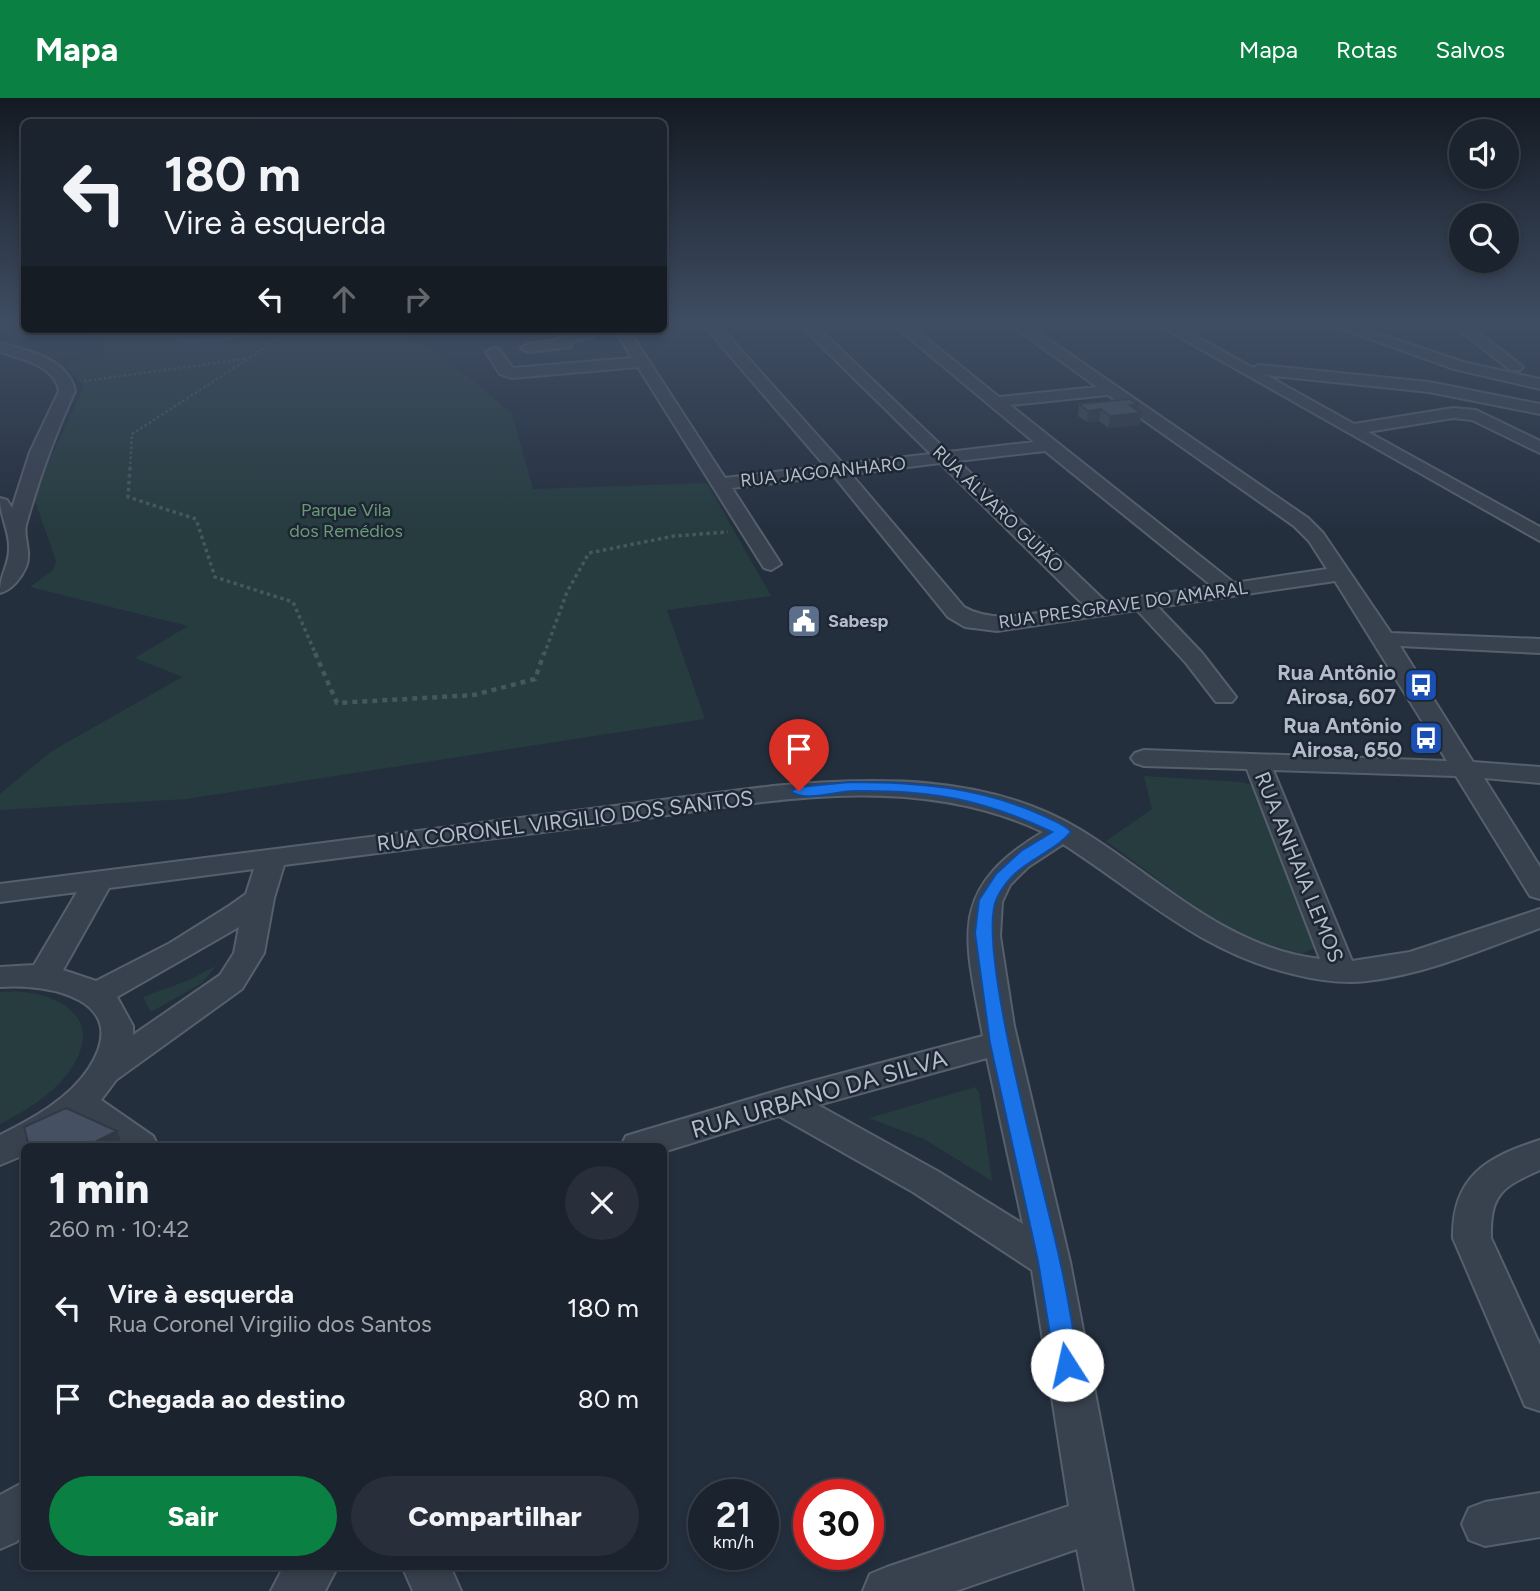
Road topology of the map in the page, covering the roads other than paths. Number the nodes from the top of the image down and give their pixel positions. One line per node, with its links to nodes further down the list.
1 (67, 392): 19 (street)
2 (662, 392): 17 (street)
3 (769, 392): 16 (street, RUA PRESGRAVE DO AMARAL)
4 (877, 392): 15 (street, RUA ÁLVARO GUIÃO)
5 (984, 392): 10 (street)
6 (1096, 392): 10 (street)
7 (1114, 392): 22 (street)
8 (1287, 392): 12 (street)
9 (1453, 392): 11 (street)
10 (997, 402): 13 (street)
11 (1540, 409)
12 (1353, 429): 14 (street); 20 (street)
13 (1052, 445): 15 (street, RUA JAGOANHARO); 24 (street)
14 (1540, 448)
15 (946, 458): 16 (street, RUA JAGOANHARO); 26 (street, RUA ÁLVARO GUIÃO)
16 (839, 471): 17 (street, RUA JAGOANHARO); 26 (street, RUA PRESGRAVE DO AMARAL)
17 (719, 484): 21 (street)
18 (0, 504): 19 (street)
19 (17, 524): 23 (street)
20 (1539, 534)
21 (771, 564)
22 (1338, 574): 24 (street, RUA PRESGRAVE DO AMARAL); 27 (street)
23 (0, 587)
24 (1229, 589): 25 (street, RUA PRESGRAVE DO AMARAL)
25 (1142, 603): 26 (street, RUA PRESGRAVE DO AMARAL); 29 (street)
26 (1100, 608)
27 (1384, 639): 28 (street); 32 (street)
28 (1540, 646)
29 (1224, 698)
30 (1144, 758): 31 (street)
31 (1257, 763): 32 (street); 41 (street, RUA ANHAIA LEMOS)
32 (1467, 769): 33 (street); 37 (street)
33 (1540, 775)
34 (1063, 832): 35 (street, RUA CORONEL VIRGILIO DOS SANTOS); 41 (street, RUA CORONEL VIRGILIO DOS SANTOS); 45 (street)
35 (272, 859): 36 (street, RUA CORONEL VIRGILIO DOS SANTOS); 39 (street)
36 (99, 881): 38 (street, RUA CORONEL VIRGILIO DOS SANTOS); 42 (street)
37 (1540, 890)
38 (0, 893)
39 (259, 898): 44 (street); 46 (street)
40 (1540, 918): 41 (street, RUA CORONEL VIRGILIO DOS SANTOS)
41 (1342, 972)
42 (44, 975): 43 (street); 44 (street)
43 (0, 977)
44 (97, 993): 46 (street)
45 (999, 1043): 48 (street, RUA URBANO DA SILVA); 53 (street)
46 (104, 1072): 47 (street)
47 (79, 1102): 49 (street); 51 (street)
48 (783, 1102): 50 (street, RUA URBANO DA SILVA); 53 (street)
49 (136, 1143)
50 (649, 1143)
51 (0, 1151)
52 (1540, 1154): 54 (street)
53 (1049, 1261): 57 (street)
54 (1540, 1392)
55 (21, 1507): 60 (street)
56 (1540, 1514): 59 (street)
57 (1093, 1521): 66 (street); 67 (street)
58 (21, 1523): 61 (street)
59 (1485, 1524)
60 (0, 1526)
61 (0, 1532)
62 (311, 1570): 64 (street)
63 (428, 1570): 65 (street)
64 (295, 1591)
65 (437, 1591)
66 (887, 1591)
67 (1109, 1591)

